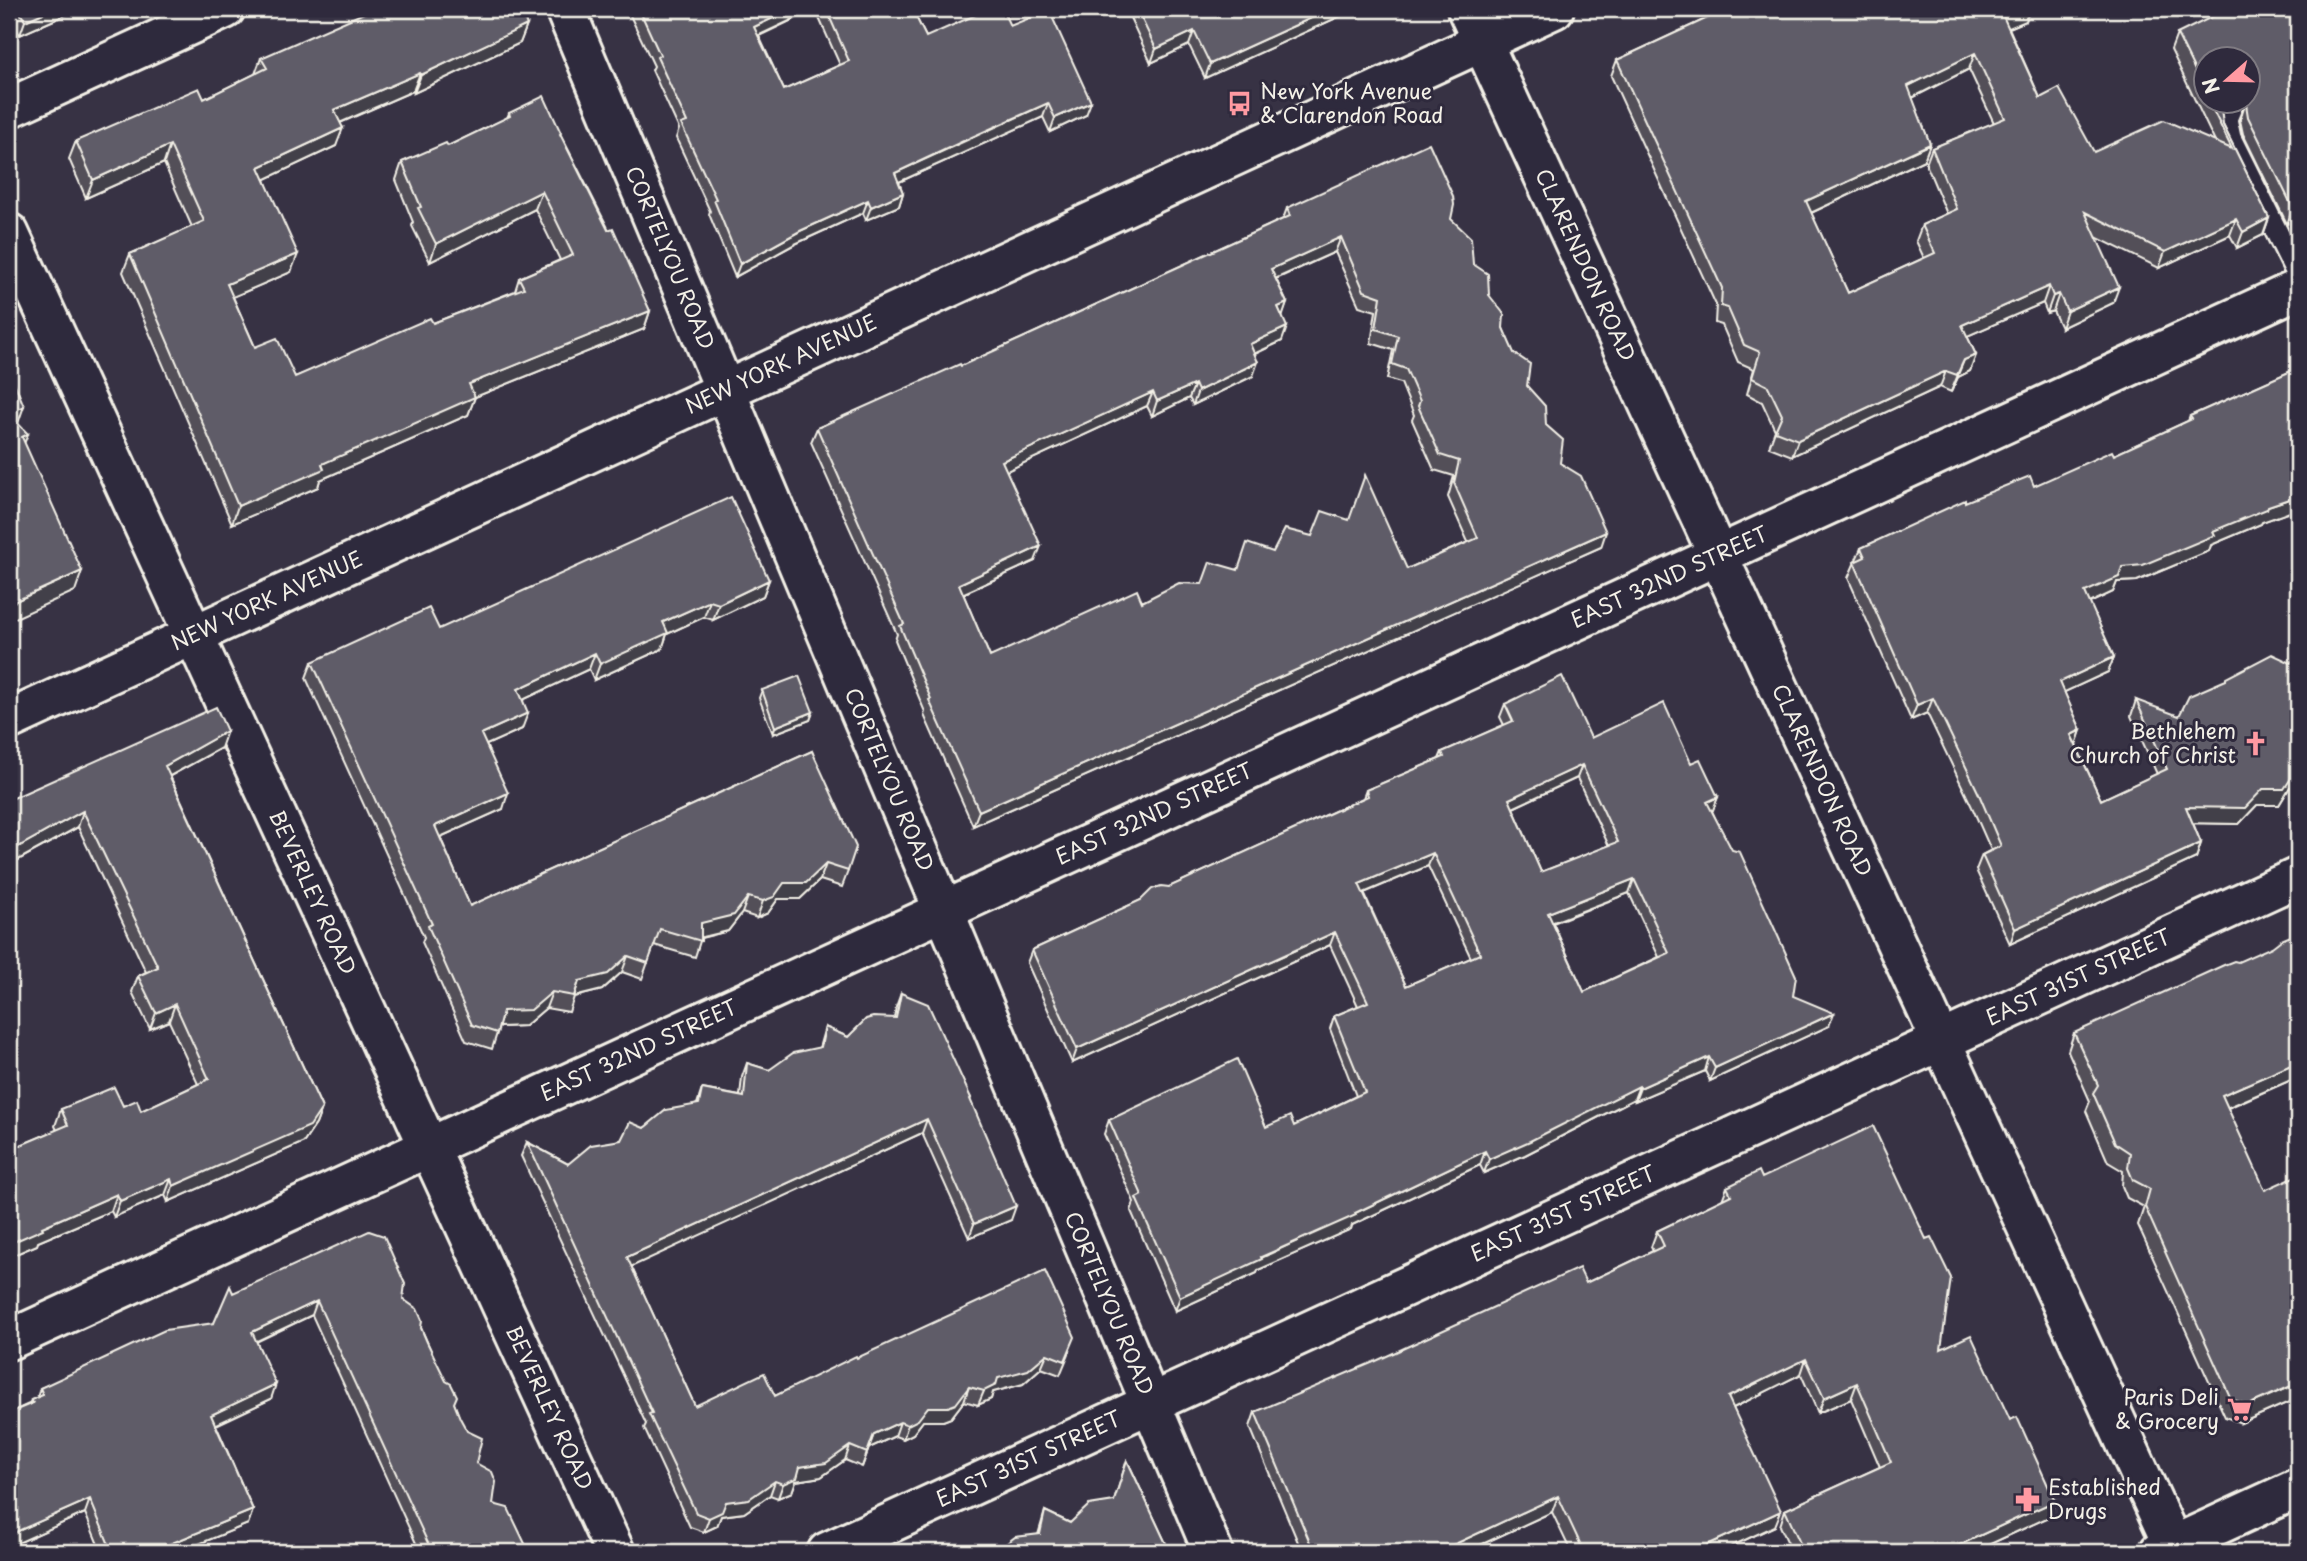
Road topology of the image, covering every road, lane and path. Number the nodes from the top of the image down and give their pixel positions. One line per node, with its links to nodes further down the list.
1 (225, 9): 5 (street)
2 (565, 9): 10 (street, CORTELYOU ROAD)
3 (1554, 9): 4 (street, NEW YORK AVENUE)
4 (1474, 25): 10 (street, NEW YORK AVENUE); 11 (street, CLARENDON ROAD)
5 (9, 108)
6 (2227, 116): 8 (lane)
7 (9, 233): 12 (street, BEVERLEY ROAD)
8 (2298, 275)
9 (2298, 289): 11 (street, EAST 32ND STREET)
10 (724, 390): 12 (street, NEW YORK AVENUE); 15 (street, CORTELYOU ROAD)
11 (1718, 555): 15 (street, EAST 32ND STREET); 16 (street, CLARENDON ROAD)
12 (193, 635): 13 (street, NEW YORK AVENUE); 17 (street, BEVERLEY ROAD)
13 (9, 720)
14 (2298, 877): 16 (street, EAST 31ST STREET)
15 (944, 911): 17 (street, EAST 32ND STREET); 19 (street, CORTELYOU ROAD)
16 (1940, 1041): 19 (street, EAST 31ST STREET); 21 (street, CLARENDON ROAD)
17 (429, 1147): 18 (street, EAST 32ND STREET); 22 (street, BEVERLEY ROAD)
18 (9, 1340)
19 (1150, 1403): 23 (street, EAST 31ST STREET); 24 (street, CORTELYOU ROAD)
20 (2298, 1488): 21 (street)
21 (2170, 1550)
22 (615, 1552)
23 (827, 1552)
24 (1213, 1552)

